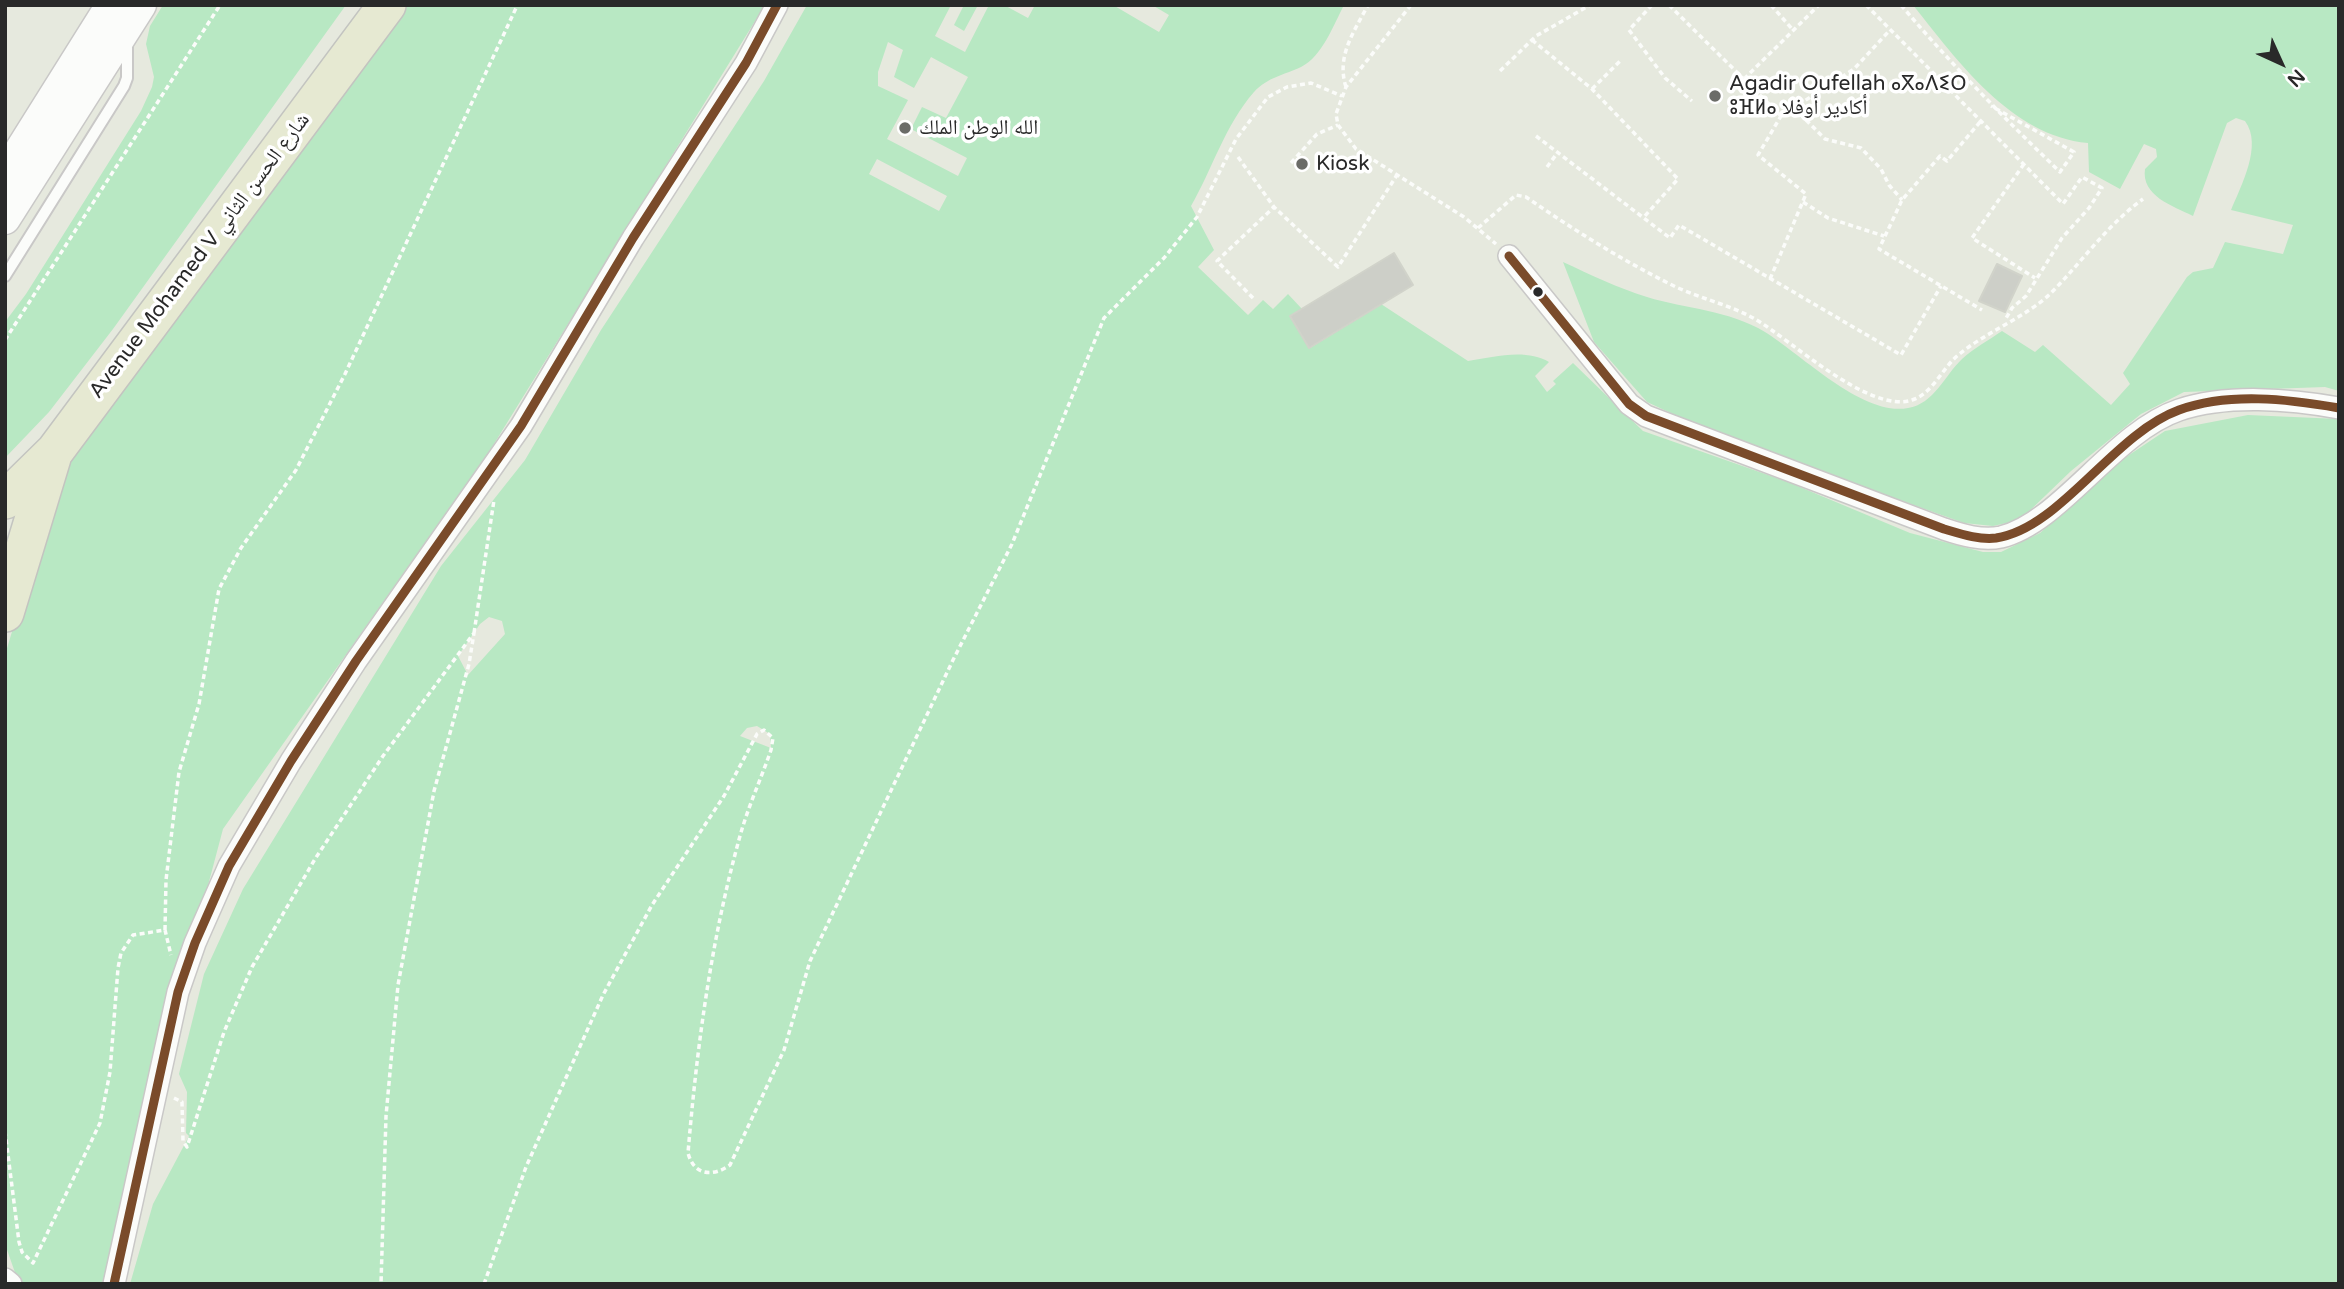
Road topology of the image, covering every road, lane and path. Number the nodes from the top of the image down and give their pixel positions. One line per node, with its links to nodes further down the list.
1 (220, 5): 55 (path)
2 (359, 5): 59 (highway, Avenue Mohamed V شارع الحسن الثاني)
3 (387, 5): 57 (highway, Avenue Mohamed V شارع الحسن الثاني)
4 (777, 5): 58 (street)
5 (1368, 5): 22 (path)
6 (1411, 5): 22 (path)
7 (1590, 5): 18 (path)
8 (1652, 5): 25 (path)
9 (1668, 5): 21 (path)
10 (1771, 5): 16 (path)
11 (1819, 5): 16 (path)
12 (1866, 5): 17 (path)
13 (1901, 5): 26 (path)
14 (517, 6): 63 (path)
15 (126, 13): 37 (street); 44 (street); 48 (lane)
16 (1793, 30): 21 (path)
17 (1890, 30): 27 (path); 29 (path)
18 (1532, 40): 20 (path); 23 (path)
19 (1622, 59): 23 (path)
20 (1500, 71)
21 (1744, 79): 28 (path)
22 (1346, 87): 24 (path)
23 (1592, 89): 43 (path)
24 (1342, 96): 30 (path); 71 (path)
25 (1692, 101)
26 (1991, 106): 26 (path)
27 (1794, 108): 28 (path); 40 (path)
28 (1781, 116): 41 (path)
29 (1981, 121): 35 (path); 40 (path)
30 (1338, 125): 34 (path); 38 (path)
31 (1536, 136): 32 (path)
32 (1558, 152): 36 (path); 43 (path)
33 (1238, 157): 42 (path)
34 (1291, 163)
35 (2024, 164): 49 (path); 49 (path)
36 (1547, 167)
37 (5, 174)
38 (1397, 175): 42 (path); 45 (path)
39 (2143, 199): 54 (path)
40 (1902, 201): 46 (path)
41 (1803, 202): 46 (path); 50 (path)
42 (1274, 207): 52 (path)
43 (1644, 217): 50 (path)
44 (5, 219)
45 (1478, 228): 47 (path); 54 (path)
46 (1884, 236): 51 (path)
47 (1509, 256): 56 (street)
48 (5, 276)
49 (2035, 278): 54 (path)
50 (1770, 279): 51 (path)
51 (1941, 286): 53 (path)
52 (1253, 298)
53 (1982, 310)
54 (2004, 323)
55 (5, 341)
56 (2339, 408)
57 (55, 451): 60 (highway, Avenue Mohamed V شارع الحسن الثاني); 61 (highway)
58 (496, 464): 62 (path); 64 (street)
59 (5, 479)
60 (5, 500)
61 (5, 613)
62 (474, 633): 65 (path); 70 (path)
63 (165, 930): 64 (path); 66 (path)
64 (178, 992): 65 (street)
65 (158, 1087): 69 (street)
66 (5, 1130)
67 (5, 1279): 68 (street)
68 (11, 1284)
69 (114, 1284)
70 (381, 1284)
71 (484, 1284)

